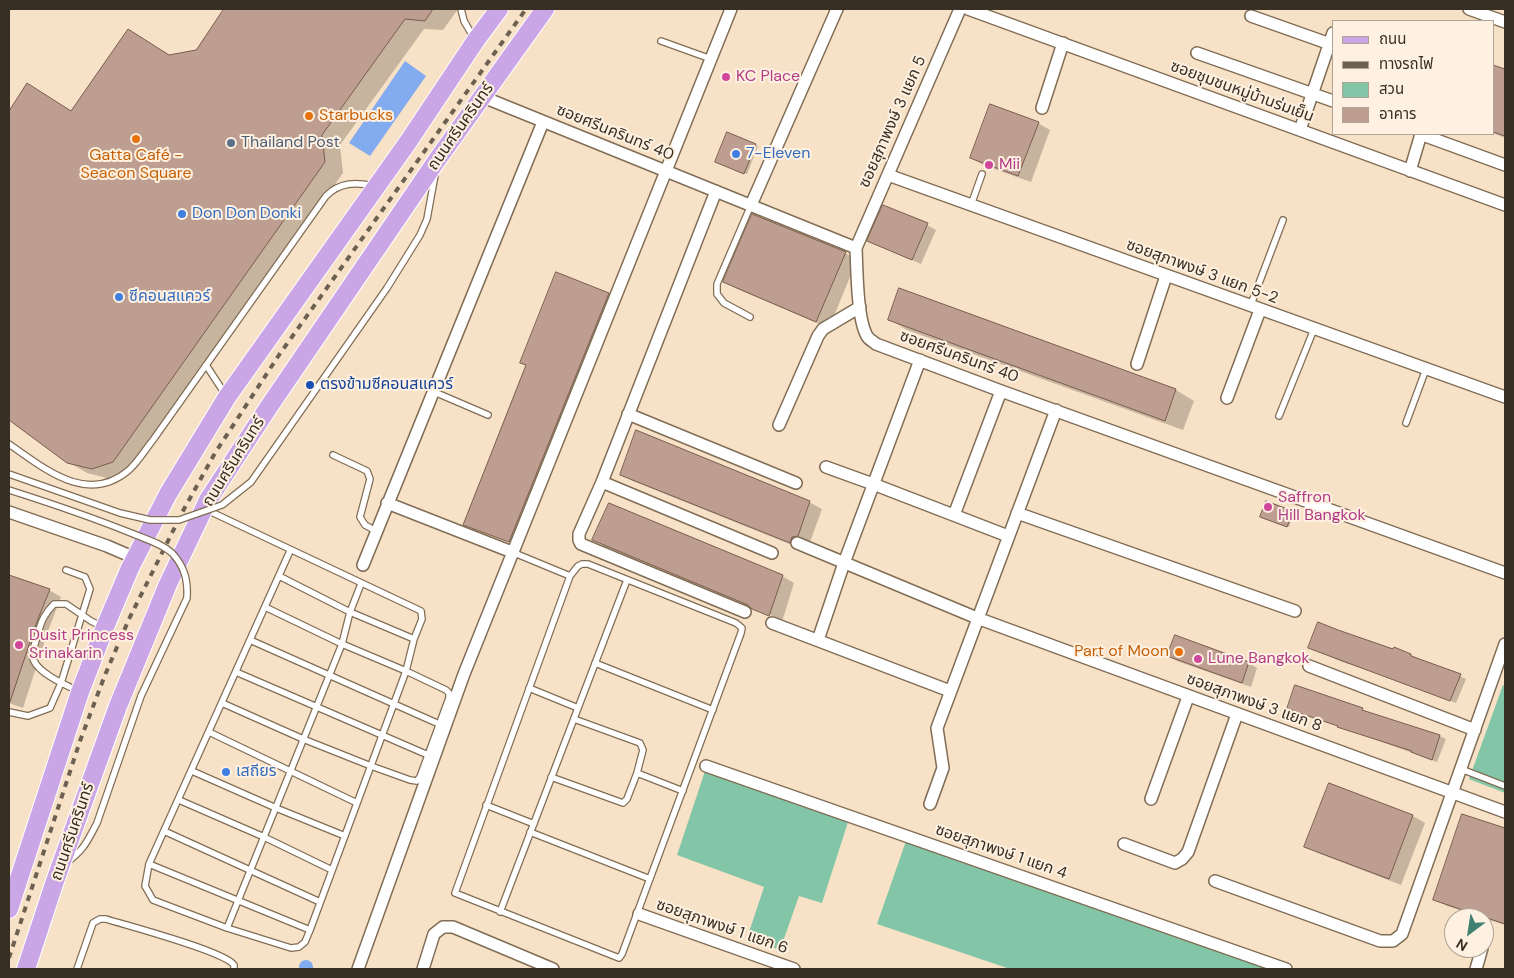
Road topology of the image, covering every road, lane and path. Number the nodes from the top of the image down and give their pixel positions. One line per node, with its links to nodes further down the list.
1 (461, 9): 11 (lane)
2 (499, 9): 11 (main road)
3 (545, 9): 18 (main road, ถนนศรีนครินทร์)
4 (731, 9): 16 (street)
5 (837, 9): 33 (street)
6 (960, 9): 30 (street, ซอยสุภาพงษ์ 3 แยก 5)
7 (968, 9): 14 (street, ซอยชุมชนหมู่บ้านร่มเย็น)
8 (1469, 9): 10 (street)
9 (1251, 16): 12 (street)
10 (1505, 22)
11 (476, 40): 31 (main road)
12 (1332, 40): 17 (street)
13 (661, 41): 16 (lane)
14 (1063, 44): 20 (street); 22 (street, ซอยชุมชนหมู่บ้านร่มเย็น)
15 (1197, 53): 17 (street)
16 (710, 59): 27 (street)
17 (1312, 94): 19 (street); 22 (street)
18 (482, 97): 21 (street, ซอยศรีนครินทร์ 40); 25 (main road, ถนนศรีนครินทร์)
19 (1332, 101)
20 (1042, 108)
21 (543, 122): 27 (street, ซอยศรีนครินทร์ 40); 48 (street)
22 (1300, 130): 28 (street, ซอยชุมชนหมู่บ้านร่มเย็น)
23 (1420, 135): 28 (street)
24 (1423, 135): 26 (street)
25 (437, 160): 61 (lane, bridge); 67 (main road, ถนนศรีนครินทร์)
26 (1505, 165)
27 (665, 170): 32 (street, ซอยศรีนครินทร์ 40); 75 (street)
28 (1410, 170): 35 (street, ซอยชุมชนหมู่บ้านร่มเย็น)
29 (982, 174): 34 (lane)
30 (888, 175): 34 (street, ซอยสุภาพงษ์ 3 แยก 5-2); 37 (street, ซอยสุภาพงษ์ 3 แยก 5)
31 (376, 186): 44 (lane); 49 (main road)
32 (716, 191): 33 (street, ซอยศรีนครินทร์ 40); 53 (street)
33 (751, 205): 37 (street, ซอยศรีนครินทร์ 40); 41 (lane)
34 (972, 205): 38 (street, ซอยสุภาพงษ์ 3 แยก 5-2)
35 (1505, 205)
36 (1283, 220): 40 (lane)
37 (856, 248): 39 (street, ซอยศรีนครินทร์ 40)
38 (1166, 276): 40 (street, ซอยสุภาพงษ์ 3 แยก 5-2); 45 (street)
39 (860, 307): 43 (street, ซอยศรีนครินทร์ 40); 57 (street)
40 (1255, 308): 42 (street, ซอยสุภาพงษ์ 3 แยก 5-2); 51 (street)
41 (750, 317)
42 (1314, 329): 46 (street, ซอยสุภาพงษ์ 3 แยก 5-2); 55 (lane)
43 (920, 360): 47 (street, ซอยศรีนครินทร์ 40); 64 (street)
44 (206, 364): 49 (lane); 58 (lane)
45 (1137, 364)
46 (1426, 369): 50 (street, ซอยสุภาพงษ์ 3 แยก 5-2); 56 (lane)
47 (1001, 390): 52 (street, ซอยศรีนครินทร์ 40); 70 (street)
48 (432, 391): 54 (lane); 66 (street)
49 (227, 397): 77 (main road)
50 (1505, 397)
51 (1227, 398)
52 (1056, 410): 69 (street); 81 (street, ซอยศรีนครินทร์ 40)
53 (628, 414): 62 (street); 63 (street)
54 (488, 415)
55 (1279, 416)
56 (1406, 423)
57 (779, 425)
58 (9, 444)
59 (333, 455): 71 (lane)
60 (826, 467): 64 (street)
61 (9, 474)
62 (602, 482): 76 (street); 89 (street)
63 (796, 483)
64 (874, 484): 70 (street); 78 (street)
65 (9, 490): 147 (lane, bridge)
66 (387, 503): 71 (street); 75 (street)
67 (204, 508): 74 (lane); 147 (main road, ถนนศรีนครินทร์)
68 (9, 512): 77 (street)
69 (1017, 513): 72 (street); 87 (street)
70 (954, 514): 72 (street)
71 (376, 532): 79 (street)
72 (1008, 536): 91 (street)
73 (797, 543): 78 (street, ซอยสุภาพงษ์ 3 แยก 8)
74 (290, 550): 82 (lane); 85 (lane)
75 (512, 552): 83 (lane); 162 (street)
76 (772, 553)
77 (135, 558): 93 (main road)
78 (844, 563): 91 (street, ซอยสุภาพงษ์ 3 แยก 8); 96 (street)
79 (363, 565)
80 (66, 570): 90 (lane)
81 (1505, 573)
82 (279, 576): 86 (lane); 88 (lane)
83 (570, 576): 84 (lane); 105 (lane)
84 (627, 580): 99 (lane); 113 (lane)
85 (361, 584): 88 (lane); 94 (lane)
86 (265, 607): 95 (lane); 97 (lane)
87 (1295, 611)
88 (350, 612): 94 (lane); 97 (lane)
89 (745, 612)
90 (83, 615): 93 (lane); 104 (lane); 104 (lane)
91 (977, 618): 106 (street); 108 (street, ซอยสุภาพงษ์ 3 แยก 8)
92 (772, 623): 96 (street)
93 (105, 627): 107 (main road)
94 (414, 639): 101 (lane)
95 (250, 640): 102 (lane); 103 (lane)
96 (818, 640): 106 (street)
97 (342, 644): 101 (lane); 103 (lane)
98 (1505, 644): 118 (street)
99 (595, 663): 112 (lane); 113 (lane)
100 (1309, 666): 118 (street)
101 (406, 671): 110 (lane); 117 (lane)
102 (236, 672): 109 (lane); 111 (lane)
103 (330, 674): 110 (lane); 111 (lane)
104 (61, 683): 107 (lane); 114 (lane)
105 (529, 688): 112 (lane); 137 (lane)
106 (950, 691): 136 (street)
107 (80, 692): 154 (main road)
108 (1188, 696): 115 (street, ซอยสุภาพงษ์ 3 แยก 8); 133 (street)
109 (222, 703): 119 (lane); 121 (lane)
110 (394, 705): 117 (lane); 120 (lane)
111 (316, 708): 120 (lane); 121 (lane)
112 (578, 708): 116 (lane)
113 (713, 710): 131 (lane)
114 (9, 712)
115 (1236, 714): 132 (street, ซอยสุภาพงษ์ 3 แยก 8); 145 (street)
116 (574, 719): 128 (lane); 129 (lane)
117 (439, 724): 122 (lane)
118 (1475, 730): 125 (street)
119 (209, 732): 126 (lane); 127 (lane)
120 (382, 736): 122 (lane); 123 (lane)
121 (304, 739): 123 (lane); 126 (lane)
122 (428, 755): 123 (lane)
123 (371, 766): 135 (lane)
124 (706, 766): 166 (street, ซอยสุภาพงษ์ 1 แยก 4)
125 (1461, 769): 130 (lane); 132 (street)
126 (291, 770): 135 (lane); 138 (lane)
127 (192, 771): 134 (lane); 138 (lane)
128 (637, 773): 129 (lane); 131 (lane)
129 (552, 777): 140 (lane)
130 (1505, 786)
131 (683, 790): 150 (lane)
132 (1452, 794): 139 (street, ซอยสุภาพงษ์ 3 แยก 8); 151 (street)
133 (1151, 799)
134 (179, 800): 141 (lane); 144 (lane)
135 (357, 803): 143 (lane)
136 (930, 804)
137 (486, 805): 140 (lane); 155 (lane)
138 (276, 808): 143 (lane); 144 (lane)
139 (1505, 812)
140 (534, 824): 142 (lane)
141 (164, 831): 146 (lane); 148 (lane)
142 (530, 832): 150 (lane); 155 (lane)
143 (345, 836): 149 (lane)
144 (264, 837): 148 (lane); 149 (lane)
145 (1124, 844)
146 (149, 864): 152 (lane); 157 (lane)
147 (60, 867): 159 (main road, ถนนศรีนครินทร์)
148 (251, 869): 152 (lane); 153 (lane)
149 (332, 870): 153 (lane)
150 (650, 879): 156 (lane)
151 (1215, 881)
152 (238, 902): 157 (lane); 158 (lane)
153 (320, 902): 158 (lane)
154 (9, 909)
155 (500, 912): 156 (lane)
156 (638, 914): 165 (street, ซอยสุภาพงษ์ 1 แยก 6)
157 (227, 928): 158 (lane)
158 (310, 930)
159 (26, 969)
160 (78, 969): 161 (lane)
161 (234, 969)
162 (358, 969)
163 (423, 969): 164 (street)
164 (553, 969)
165 (794, 969)
166 (1286, 969)

